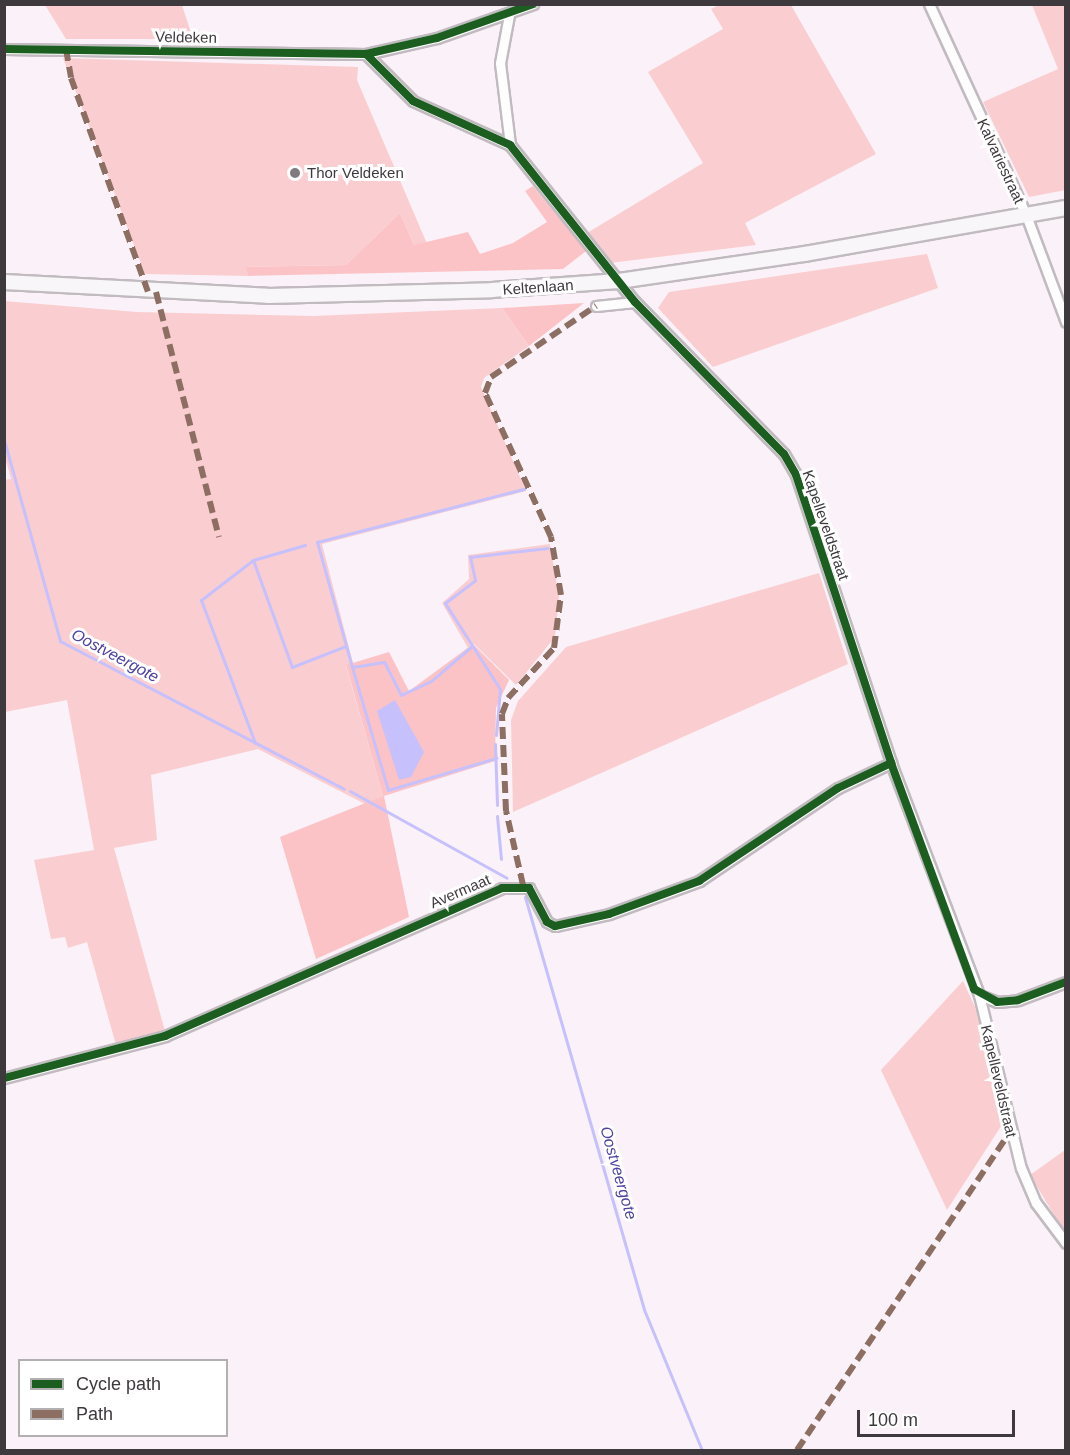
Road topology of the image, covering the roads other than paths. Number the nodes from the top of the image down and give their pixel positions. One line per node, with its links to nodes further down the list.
1 (533, 4): 3 (street, Veldeken)
2 (929, 4): 8 (street, Kalvariestraat)
3 (509, 15): 5 (street, Veldeken); 6 (street)
4 (4, 49): 5 (street, Veldeken)
5 (366, 54): 6 (street)
6 (510, 145): 9 (street, Kapelleveldstraat)
7 (1065, 208): 8 (main road, Keltenlaan)
8 (1026, 215): 9 (main road, Keltenlaan); 13 (street, Kalvariestraat)
9 (619, 281): 10 (main road, Keltenlaan); 11 (street, Kapelleveldstraat)
10 (4, 282)
11 (635, 302): 12 (street); 14 (street, Kapelleveldstraat)
12 (596, 306)
13 (1065, 322)
14 (891, 763): 16 (street, Kapelleveldstraat); 17 (street, Avermaat)
15 (1065, 982): 16 (street)
16 (979, 995): 18 (street, Kapelleveldstraat)
17 (4, 1078)
18 (1065, 1244)

